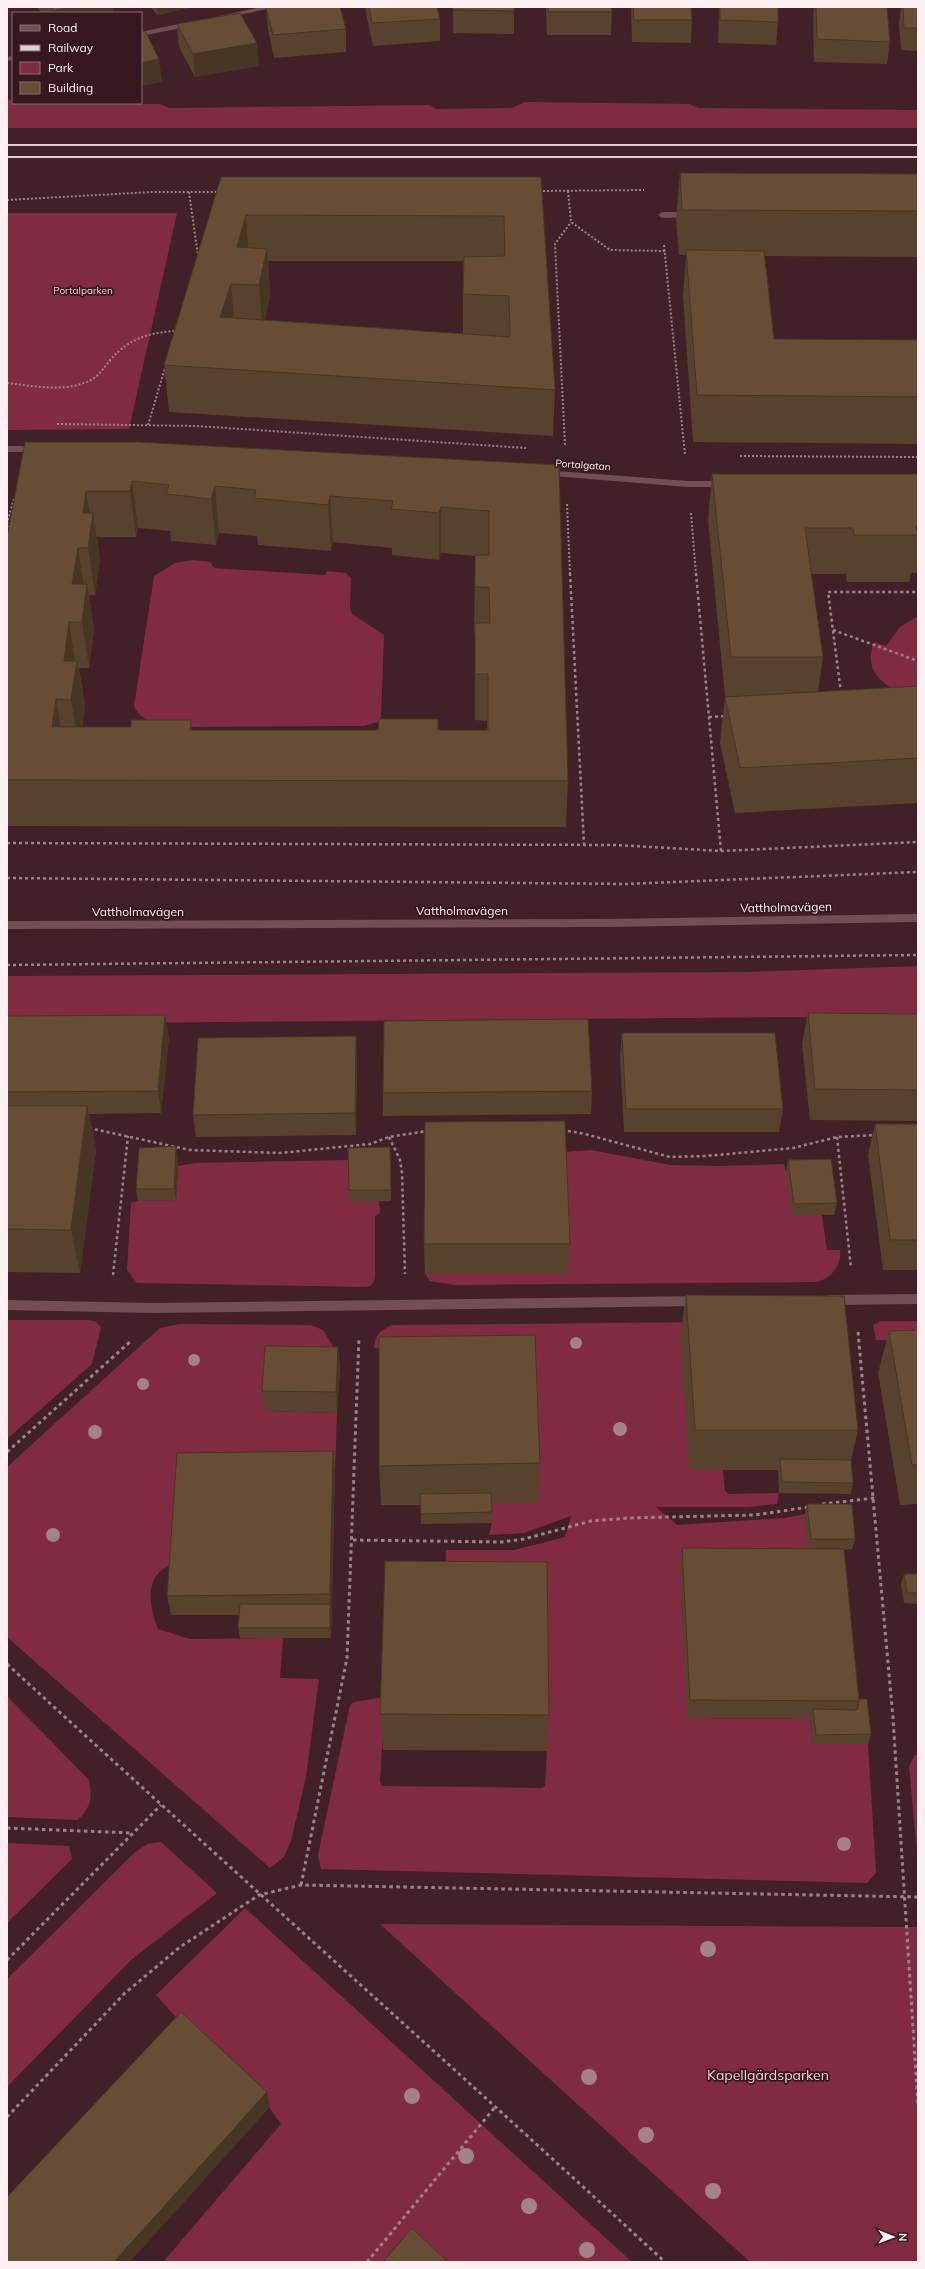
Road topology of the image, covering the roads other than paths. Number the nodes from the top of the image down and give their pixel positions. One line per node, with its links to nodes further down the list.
1 (273, 7): 2 (street)
2 (142, 34)
3 (662, 215): 4 (street)
4 (700, 215)
5 (7, 449): 6 (street)
6 (52, 449)
7 (533, 472): 8 (street, Portalgatan)
8 (736, 484)
9 (918, 918): 10 (street, Vattholmavägen)
10 (7, 925)
11 (918, 1299): 12 (street)
12 (815, 1300)
13 (713, 1301): 14 (street)
14 (7, 1305)

